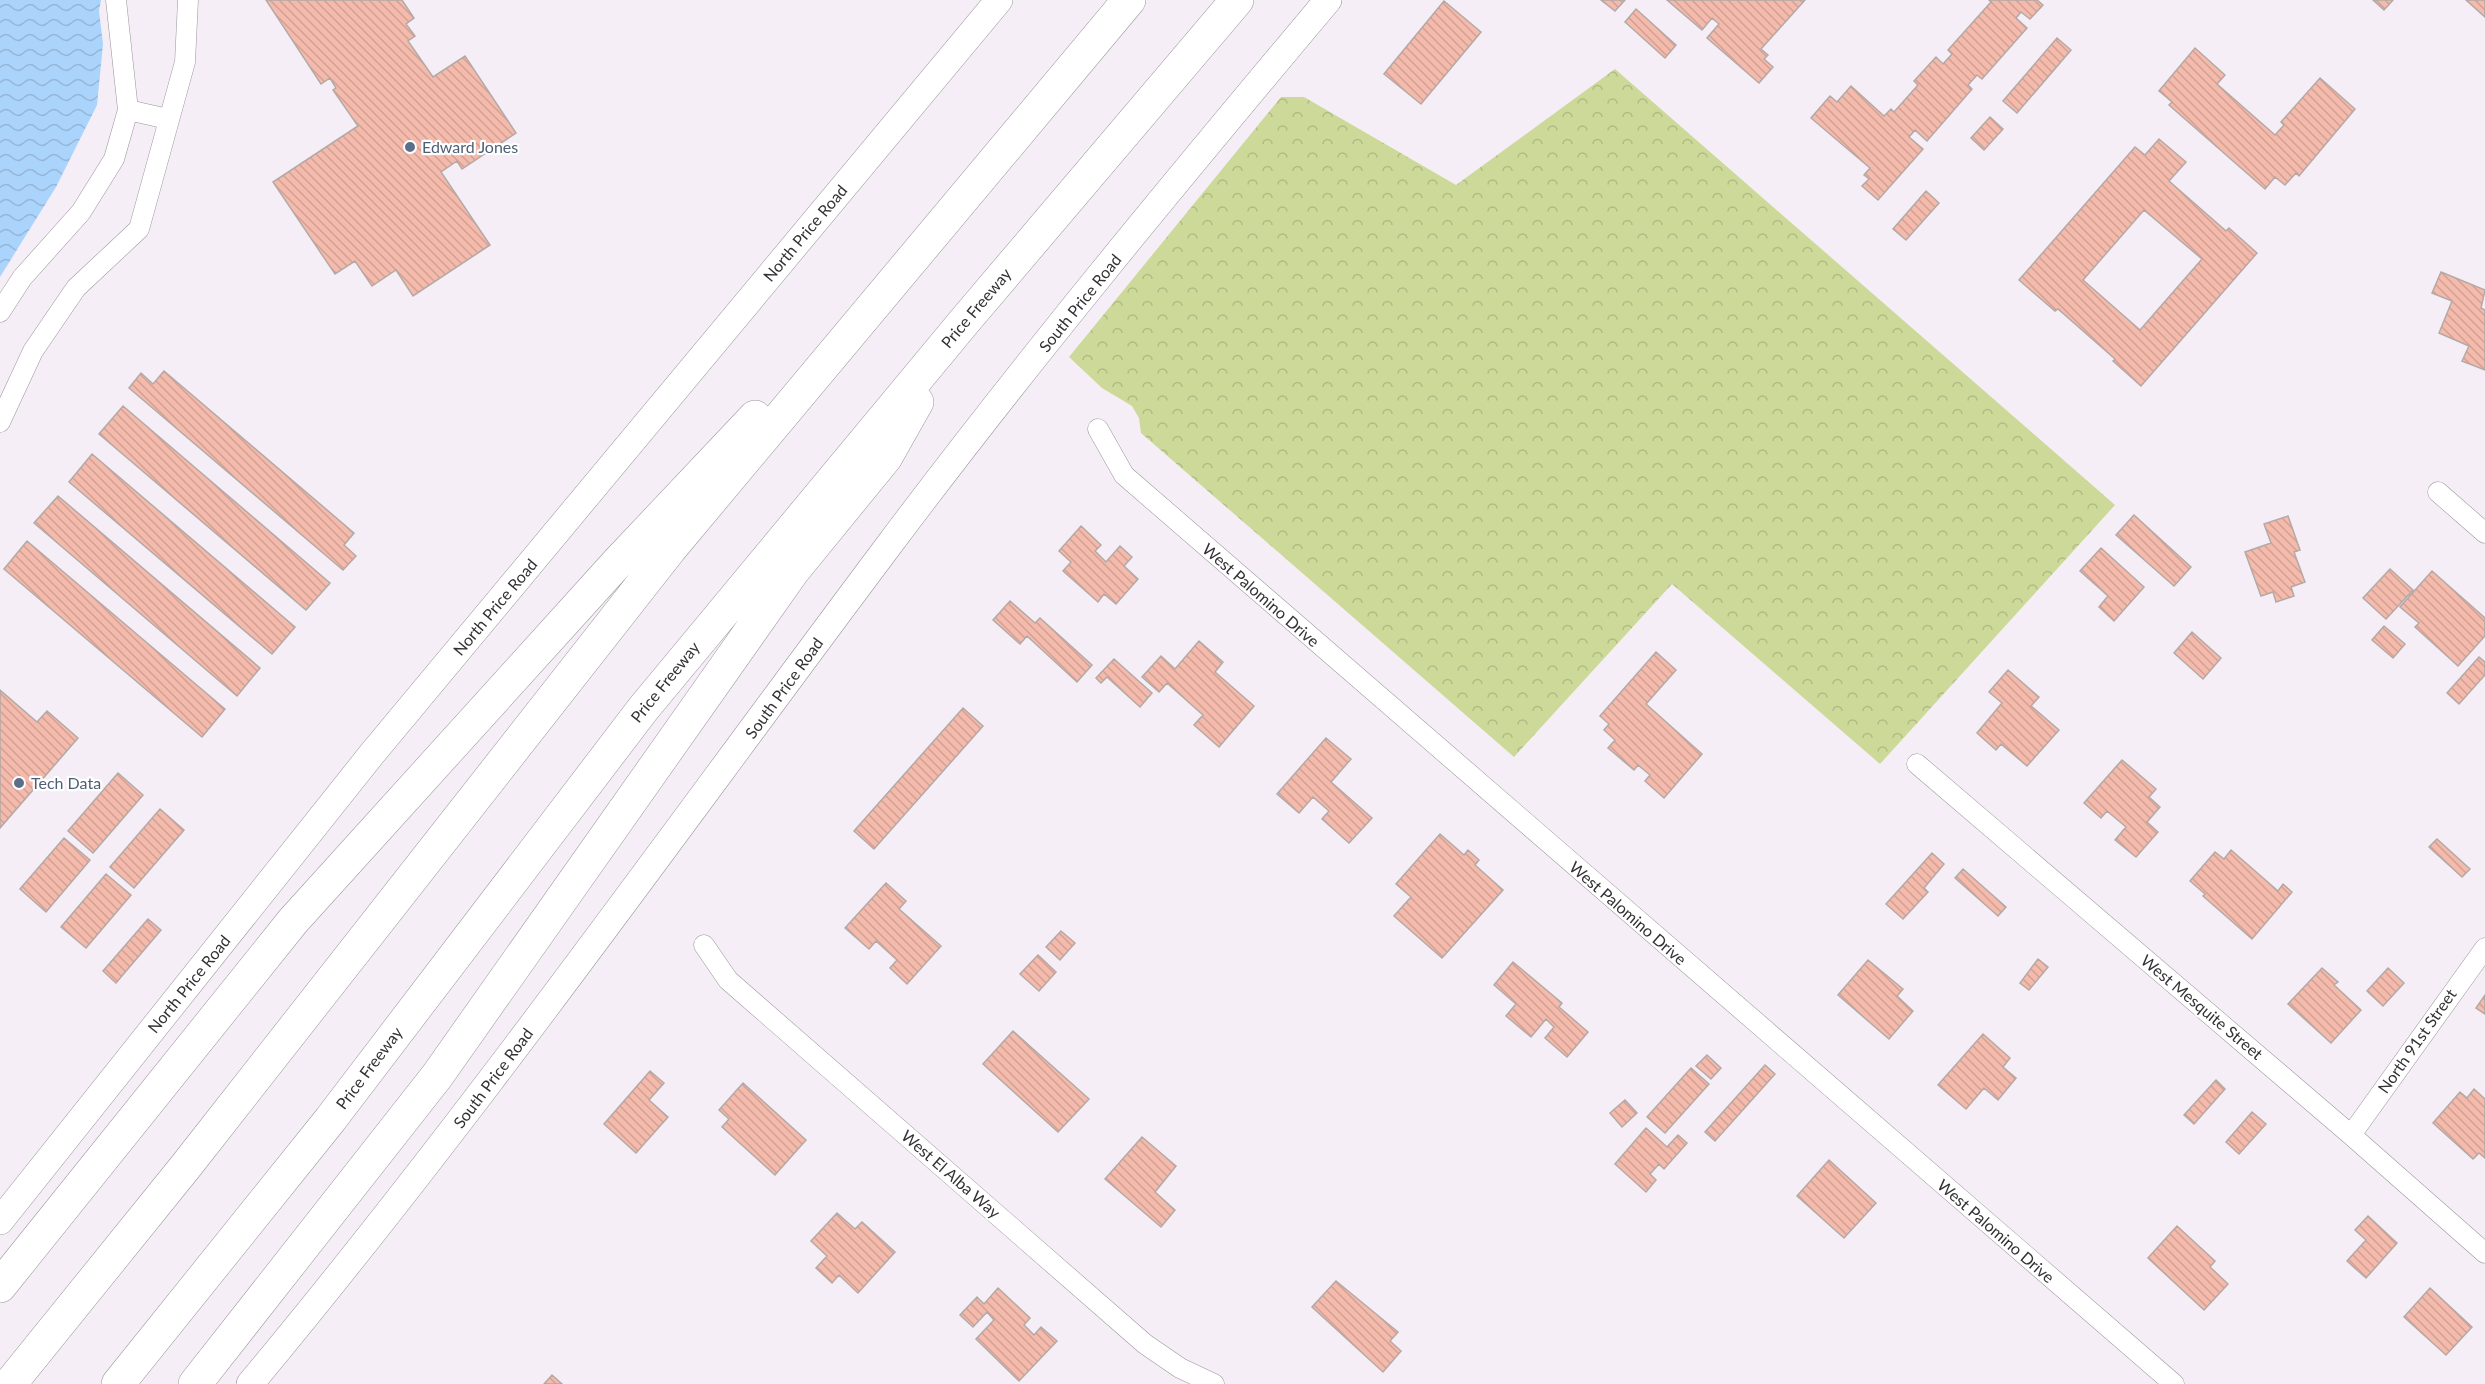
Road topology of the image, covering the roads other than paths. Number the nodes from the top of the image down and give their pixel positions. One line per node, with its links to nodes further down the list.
1 (116, 0): 7 (street)
2 (189, 0): 8 (street)
3 (999, 0): 20 (main road, North Price Road)
4 (1129, 0): 9 (highway)
5 (1237, 0): 11 (highway, Price Freeway)
6 (1328, 0): 26 (main road, South Price Road)
7 (128, 110): 8 (street); 10 (street)
8 (168, 119): 12 (street)
9 (913, 259): 22 (highway); 23 (highway)
10 (0, 312)
11 (963, 322): 24 (highway, Price Freeway); 25 (highway)
12 (0, 422)
13 (1098, 429): 28 (street, West Palomino Drive)
14 (2438, 492): 15 (street)
15 (2485, 533)
16 (1917, 764): 19 (street, West Mesquite Street)
17 (704, 945): 27 (street, West El Alba Way)
18 (2485, 948): 19 (street, North 91st Street)
19 (2351, 1135): 21 (street, West Mesquite Street)
20 (0, 1221)
21 (2485, 1253)
22 (0, 1286)
23 (10, 1384)
24 (118, 1384)
25 (195, 1384)
26 (250, 1384)
27 (1214, 1384)
28 (2174, 1384)

